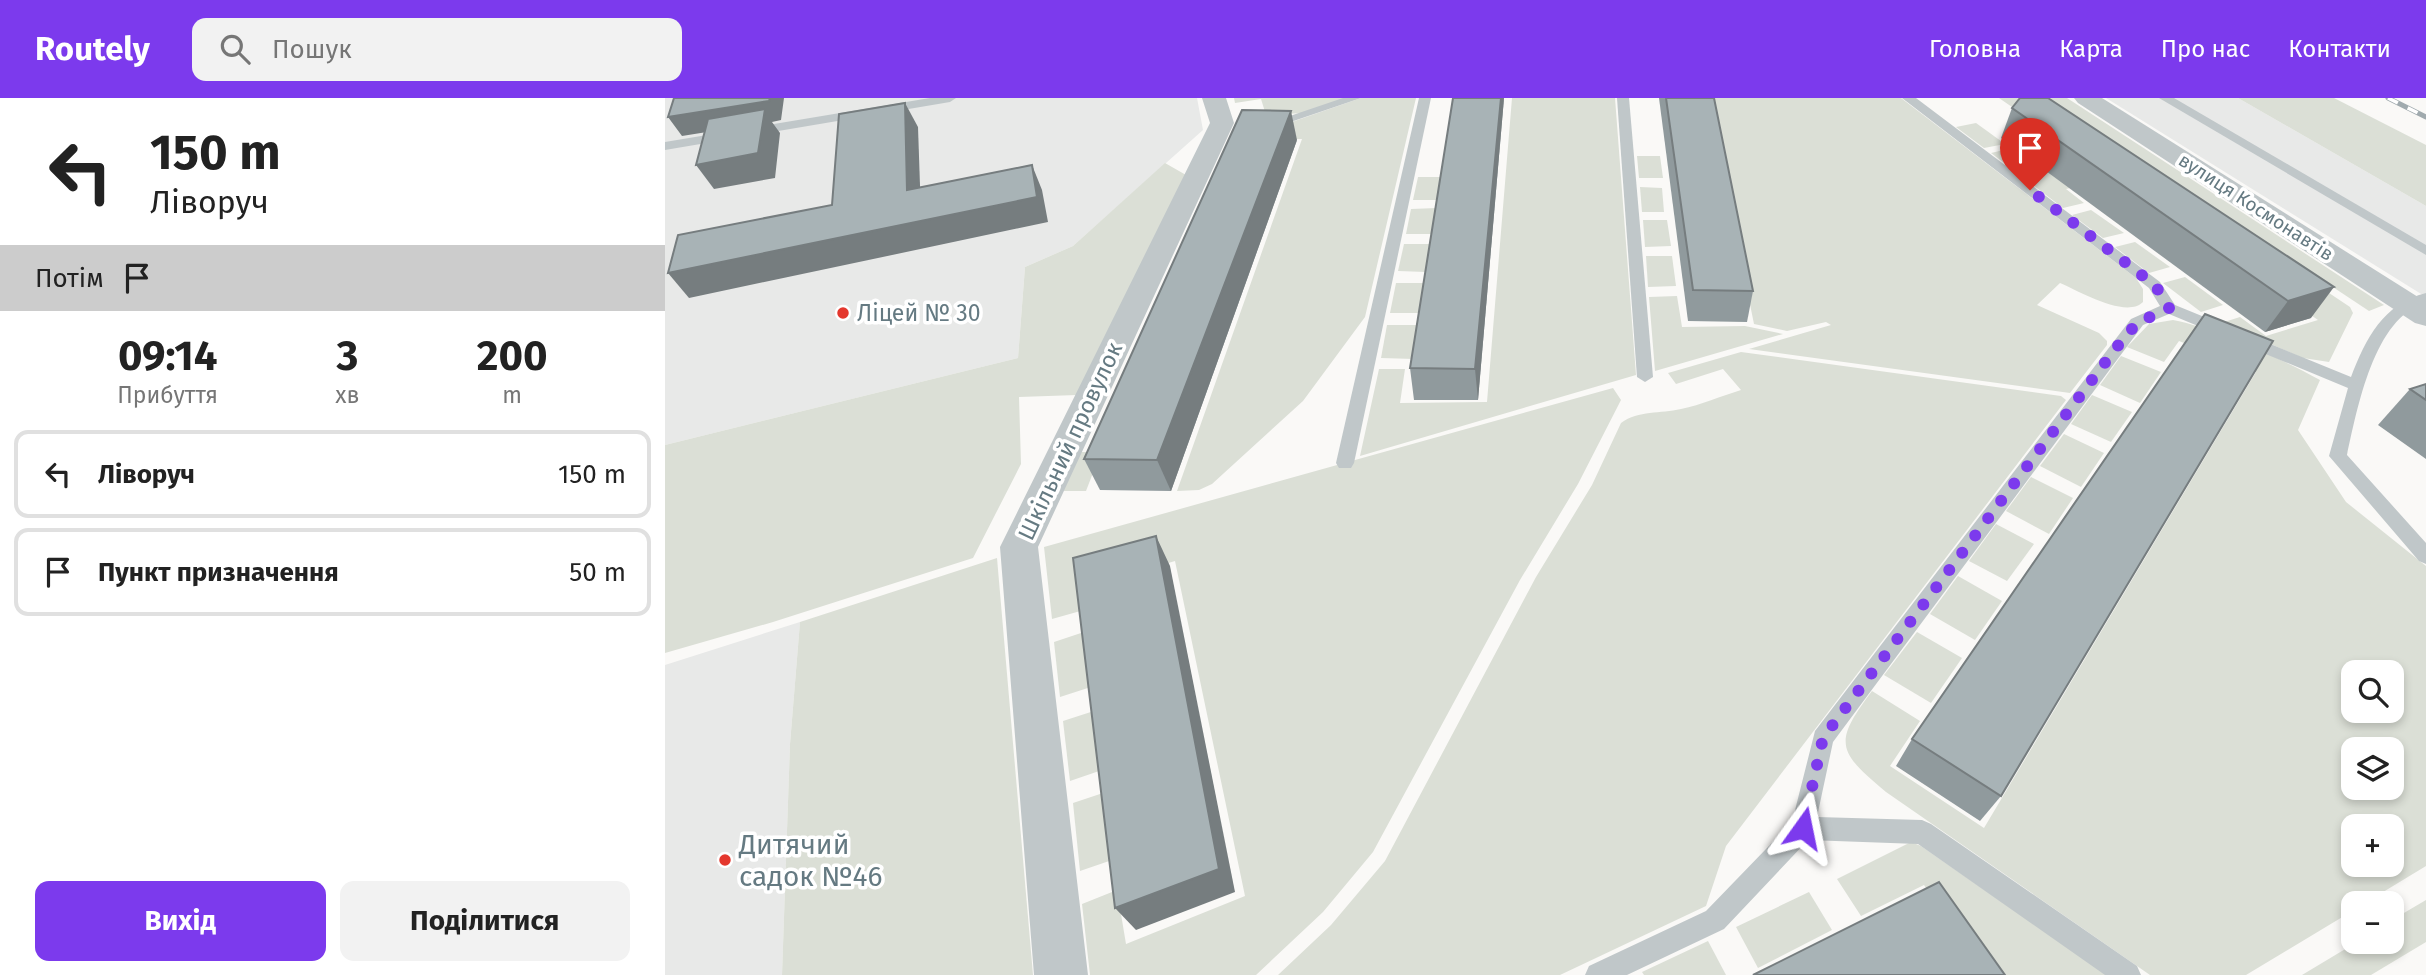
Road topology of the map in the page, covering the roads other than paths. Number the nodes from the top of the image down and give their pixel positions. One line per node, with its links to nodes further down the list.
1 (950, 98): 10 (lane)
2 (1355, 98): 9 (lane)
3 (1425, 98): 16 (lane)
4 (1623, 98): 14 (lane)
5 (1909, 98): 13 (lane)
6 (2086, 98): 12 (street, вулиця Космонавтів)
7 (2165, 98): 11 (lane)
8 (1223, 116): 19 (street, Шкільний провулок)
9 (1259, 128)
10 (665, 146)
11 (2426, 251)
12 (2420, 306): 15 (lane)
13 (2169, 308): 15 (lane); 18 (lane)
14 (1645, 377)
15 (2355, 385): 17 (lane)
16 (1345, 463)
17 (2426, 556)
18 (1803, 828): 20 (lane); 21 (lane)
19 (1062, 975)
20 (1598, 975)
21 (2128, 975)

